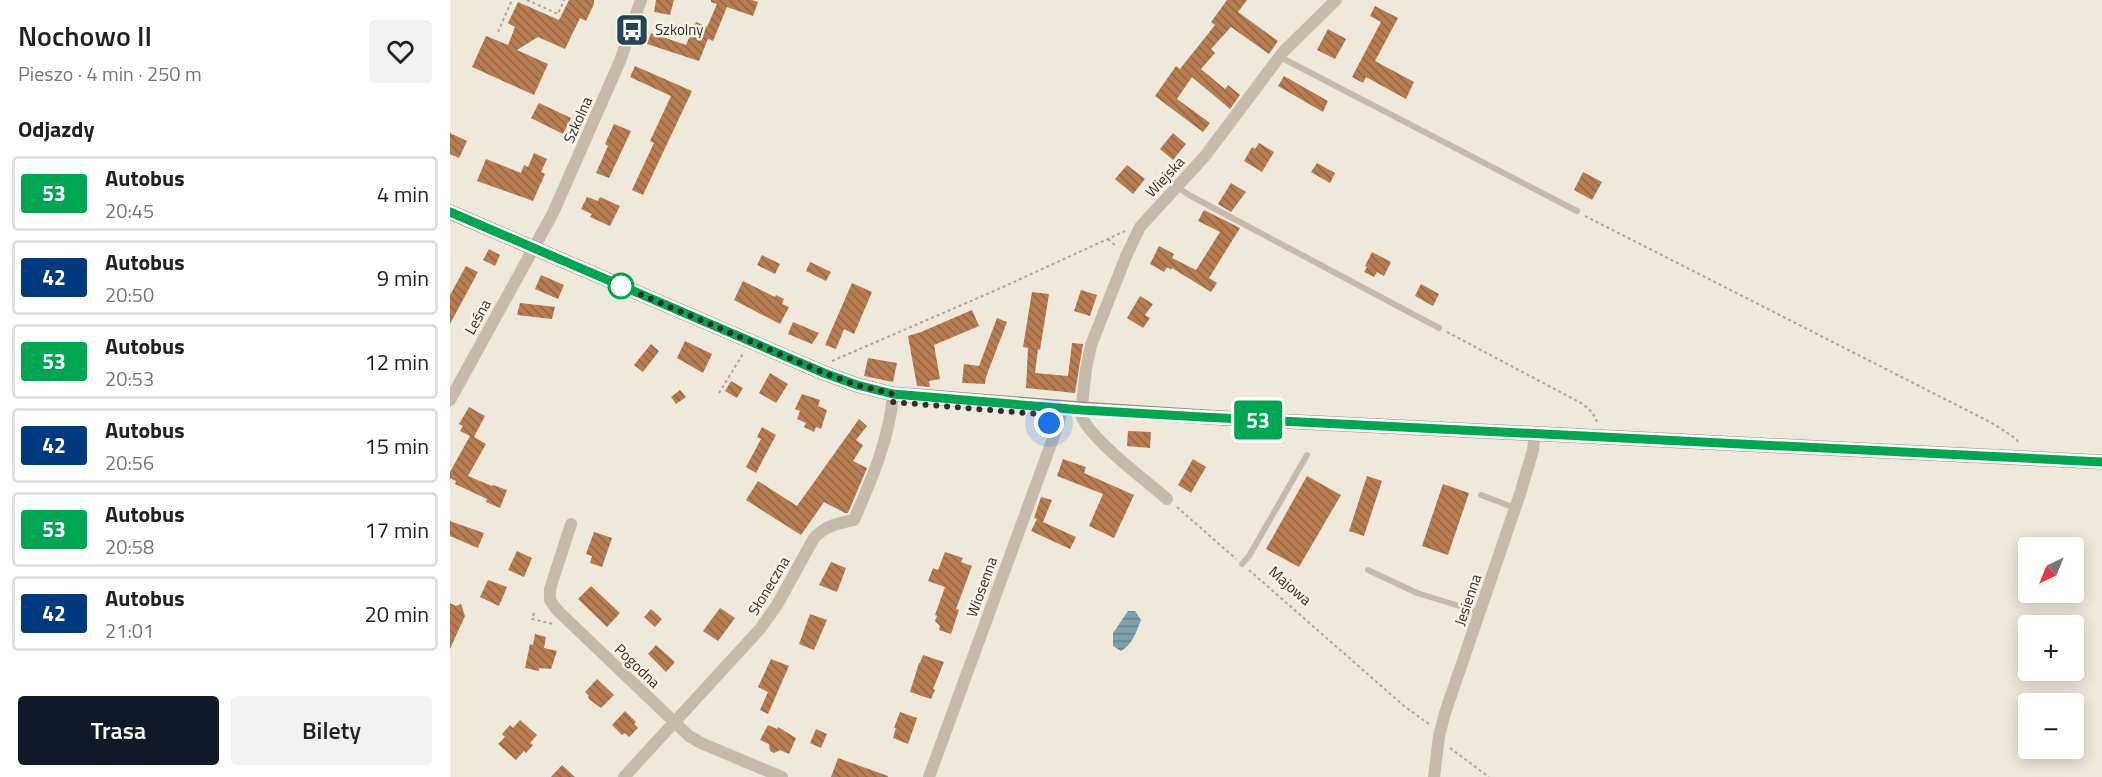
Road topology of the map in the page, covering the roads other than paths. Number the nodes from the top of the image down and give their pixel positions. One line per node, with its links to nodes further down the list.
1 (641, 0): 7 (street, Szkolna)
2 (1336, 0): 3 (street, Wiejska)
3 (1280, 56): 4 (street, Wiejska); 5 (lane)
4 (1177, 187): 8 (lane); 12 (street, Wiejska)
5 (1576, 211)
6 (450, 212): 7 (main road)
7 (533, 248): 9 (main road); 10 (street, Leśna)
8 (1439, 328)
9 (893, 394): 11 (main road); 23 (street, Słoneczna)
10 (450, 400)
11 (1062, 408): 12 (main road); 26 (street, Wiosenna)
12 (1082, 410): 13 (main road); 17 (street)
13 (1535, 433): 15 (main road); 18 (street, Jesienna)
14 (1307, 455): 20 (lane)
15 (2102, 462)
16 (1481, 495): 18 (lane)
17 (1167, 499)
18 (1515, 508): 22 (street, Jesienna)
19 (571, 524): 23 (street, Pogodna)
20 (1242, 564)
21 (1368, 570): 22 (lane)
22 (1479, 612): 27 (street, Jesienna)
23 (674, 723): 24 (street, Słoneczna); 25 (street, Pogodna)
24 (624, 777)
25 (783, 777)
26 (929, 777)
27 (1434, 777)

